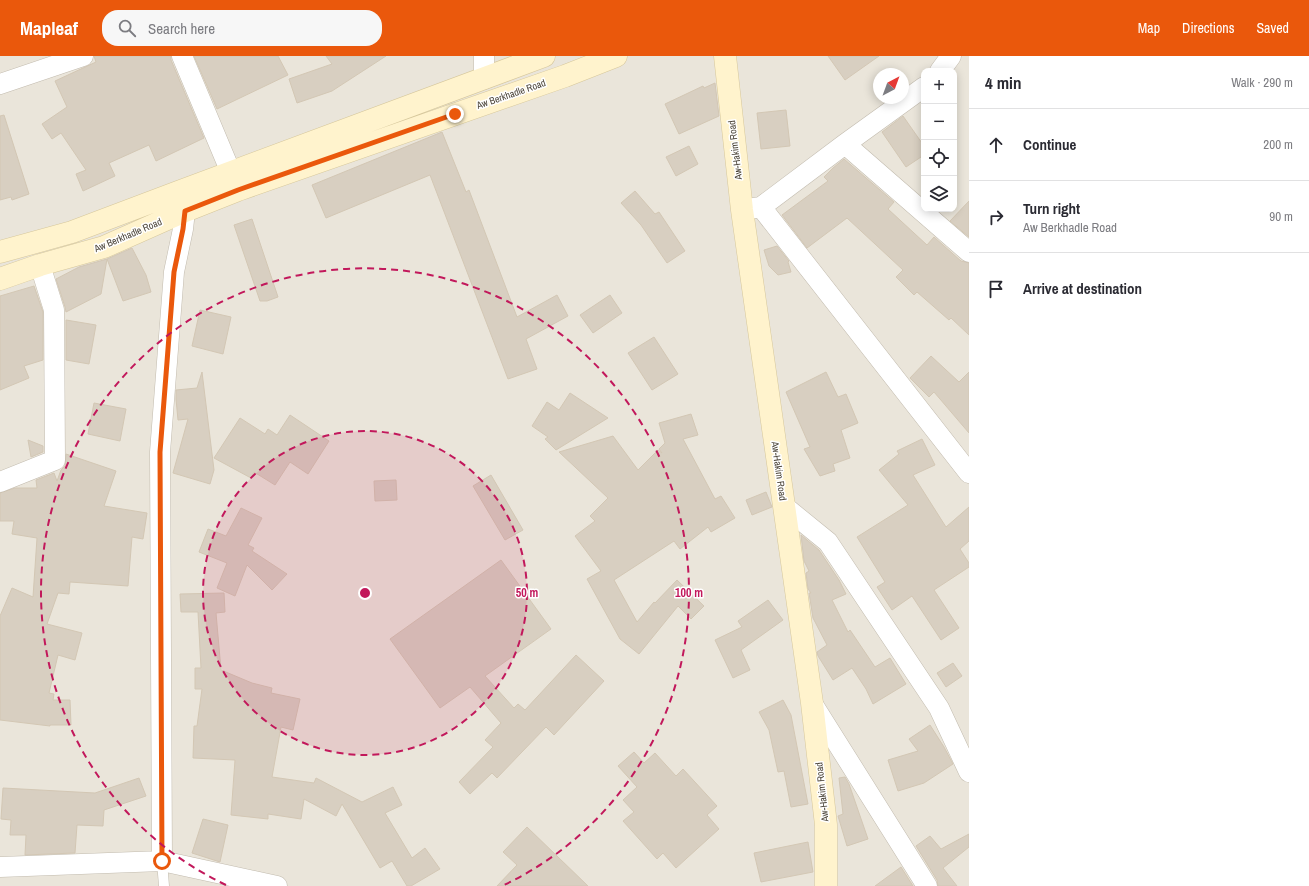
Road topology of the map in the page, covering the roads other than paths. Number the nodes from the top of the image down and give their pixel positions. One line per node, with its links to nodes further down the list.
1 (83, 56): 10 (street)
2 (182, 56): 13 (street)
3 (484, 56): 9 (street)
4 (544, 56): 9 (main road, Aw Berkhadle Road)
5 (616, 56): 13 (main road, Aw Berkhadle Road)
6 (725, 56): 15 (main road, Aw-Hakim Road)
7 (951, 56): 8 (street)
8 (942, 68)
9 (484, 79): 13 (main road, Aw Berkhadle Road)
10 (0, 84)
11 (921, 88): 12 (street)
12 (845, 144): 15 (street); 17 (street)
13 (234, 181): 14 (main road, Aw Berkhadle Road)
14 (181, 201): 16 (main road, Aw Berkhadle Road); 18 (main road, Aw Berkhadle Road); 25 (street)
15 (752, 208): 20 (street); 22 (main road, Aw-Hakim Road)
16 (0, 252)
17 (969, 252)
18 (40, 265): 19 (main road, Aw Berkhadle Road); 21 (street)
19 (0, 279)
20 (969, 473)
21 (0, 482)
22 (785, 507): 23 (main road, Aw-Hakim Road); 24 (street)
23 (812, 702): 29 (main road, Aw-Hakim Road); 30 (street)
24 (969, 772)
25 (162, 861): 26 (street); 27 (lane); 28 (street)
26 (0, 867)
27 (164, 886)
28 (277, 886)
29 (826, 886)
30 (927, 886)

